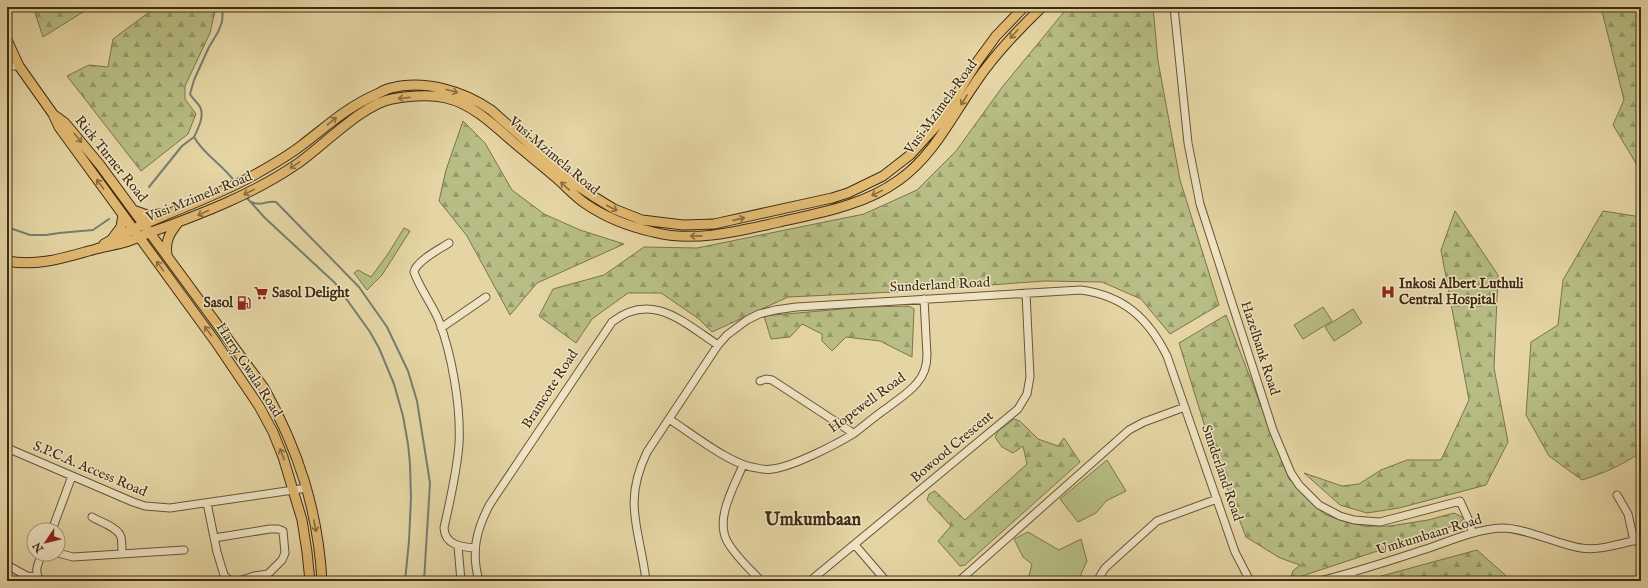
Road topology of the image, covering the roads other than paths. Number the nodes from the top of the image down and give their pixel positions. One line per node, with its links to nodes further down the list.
1 (1024, 7): 9 (main road, Vusi Mzimela Road, one-way to 1)
2 (1042, 7): 12 (main road, Vusi Mzimela Road, one-way to 12)
3 (1174, 7): 39 (street, Hazelbank Road)
4 (7, 40): 6 (main road, Rick Turner Road)
5 (7, 66): 6 (street)
6 (19, 66): 7 (main road, Rick Turner Road)
7 (53, 114): 8 (main road, Rick Turner Road, one-way to 8); 10 (main road, Rick Turner Road, one-way to 7)
8 (133, 210): 9 (main road); 11 (main road, Rick Turner Road)
9 (166, 213): 11 (main road, Vusi Mzimela Road)
10 (123, 215): 14 (main road, Rick Turner Road); 15 (main road)
11 (144, 224): 13 (main road, Rick Turner Road); 14 (main road, Vusi Mzimela Road)
12 (177, 224): 13 (main road, Vusi Mzimela Road); 18 (main road)
13 (150, 232): 14 (main road, Vusi Mzimela Road); 18 (main road, Harry Gwala Road)
14 (137, 233): 15 (main road, Vusi Mzimela Road); 17 (main road, Vusi Mzimela Road); 33 (main road, Harry Gwala Road, one-way to 14)
15 (111, 240): 17 (main road, Vusi Mzimela Road)
16 (449, 243): 23 (street)
17 (94, 250): 19 (main road, Vusi Mzimela Road)
18 (167, 256): 32 (main road, Harry Gwala Road)
19 (7, 261)
20 (1026, 293): 22 (street, Sunderland Road); 26 (street, Sunderland Road); 42 (street, Bowood Crescent)
21 (486, 297): 23 (street)
22 (924, 299): 24 (street, Sunderland Road); 28 (street, Hopewell Road)
23 (441, 328): 43 (street)
24 (718, 345): 27 (street, Sunderland Road); 44 (street, Bramcote Road)
25 (760, 381): 28 (street)
26 (1185, 407): 35 (street, Sunderland Road); 62 (street)
27 (669, 419): 30 (street, Hopewell Road); 58 (street, Sunderland Road)
28 (853, 433): 30 (street, Hopewell Road)
29 (7, 448): 31 (street, S.P.C.A. Access Road)
30 (743, 465): 59 (street)
31 (72, 476): 36 (street, S.P.C.A. Access Road); 38 (street)
32 (307, 488): 33 (street, S.P.C.A. Access Road); 55 (main road, Harry Gwala Road, one-way to 55)
33 (293, 491): 36 (street, S.P.C.A. Access Road); 54 (main road, Harry Gwala Road)
34 (1617, 495): 41 (street)
35 (1217, 499): 63 (street); 64 (street, Sunderland Road)
36 (207, 503): 40 (street)
37 (92, 517): 46 (street)
38 (55, 522)
39 (1472, 533): 41 (street, Umkumbaan Road); 50 (street, Umkumbaan Road)
40 (214, 538): 52 (street); 53 (street)
41 (1638, 540)
42 (855, 545): 60 (street, Bowood Crescent); 61 (street)
43 (458, 546): 44 (street); 56 (street)
44 (475, 548): 57 (street, Bramcote Road)
45 (184, 550): 46 (street)
46 (122, 554): 47 (street)
47 (66, 555)
48 (40, 562): 51 (street)
49 (7, 565): 51 (street)
50 (1352, 572): 65 (street, Umkumbaan Road); 66 (street)
51 (36, 577)
52 (230, 581)
53 (239, 581)
54 (310, 581)
55 (322, 581)
56 (461, 581)
57 (479, 581)
58 (646, 581)
59 (761, 581)
60 (810, 581)
61 (886, 581)
62 (959, 581)
63 (1097, 581)
64 (1250, 581)
65 (1319, 581)
66 (1355, 581)

